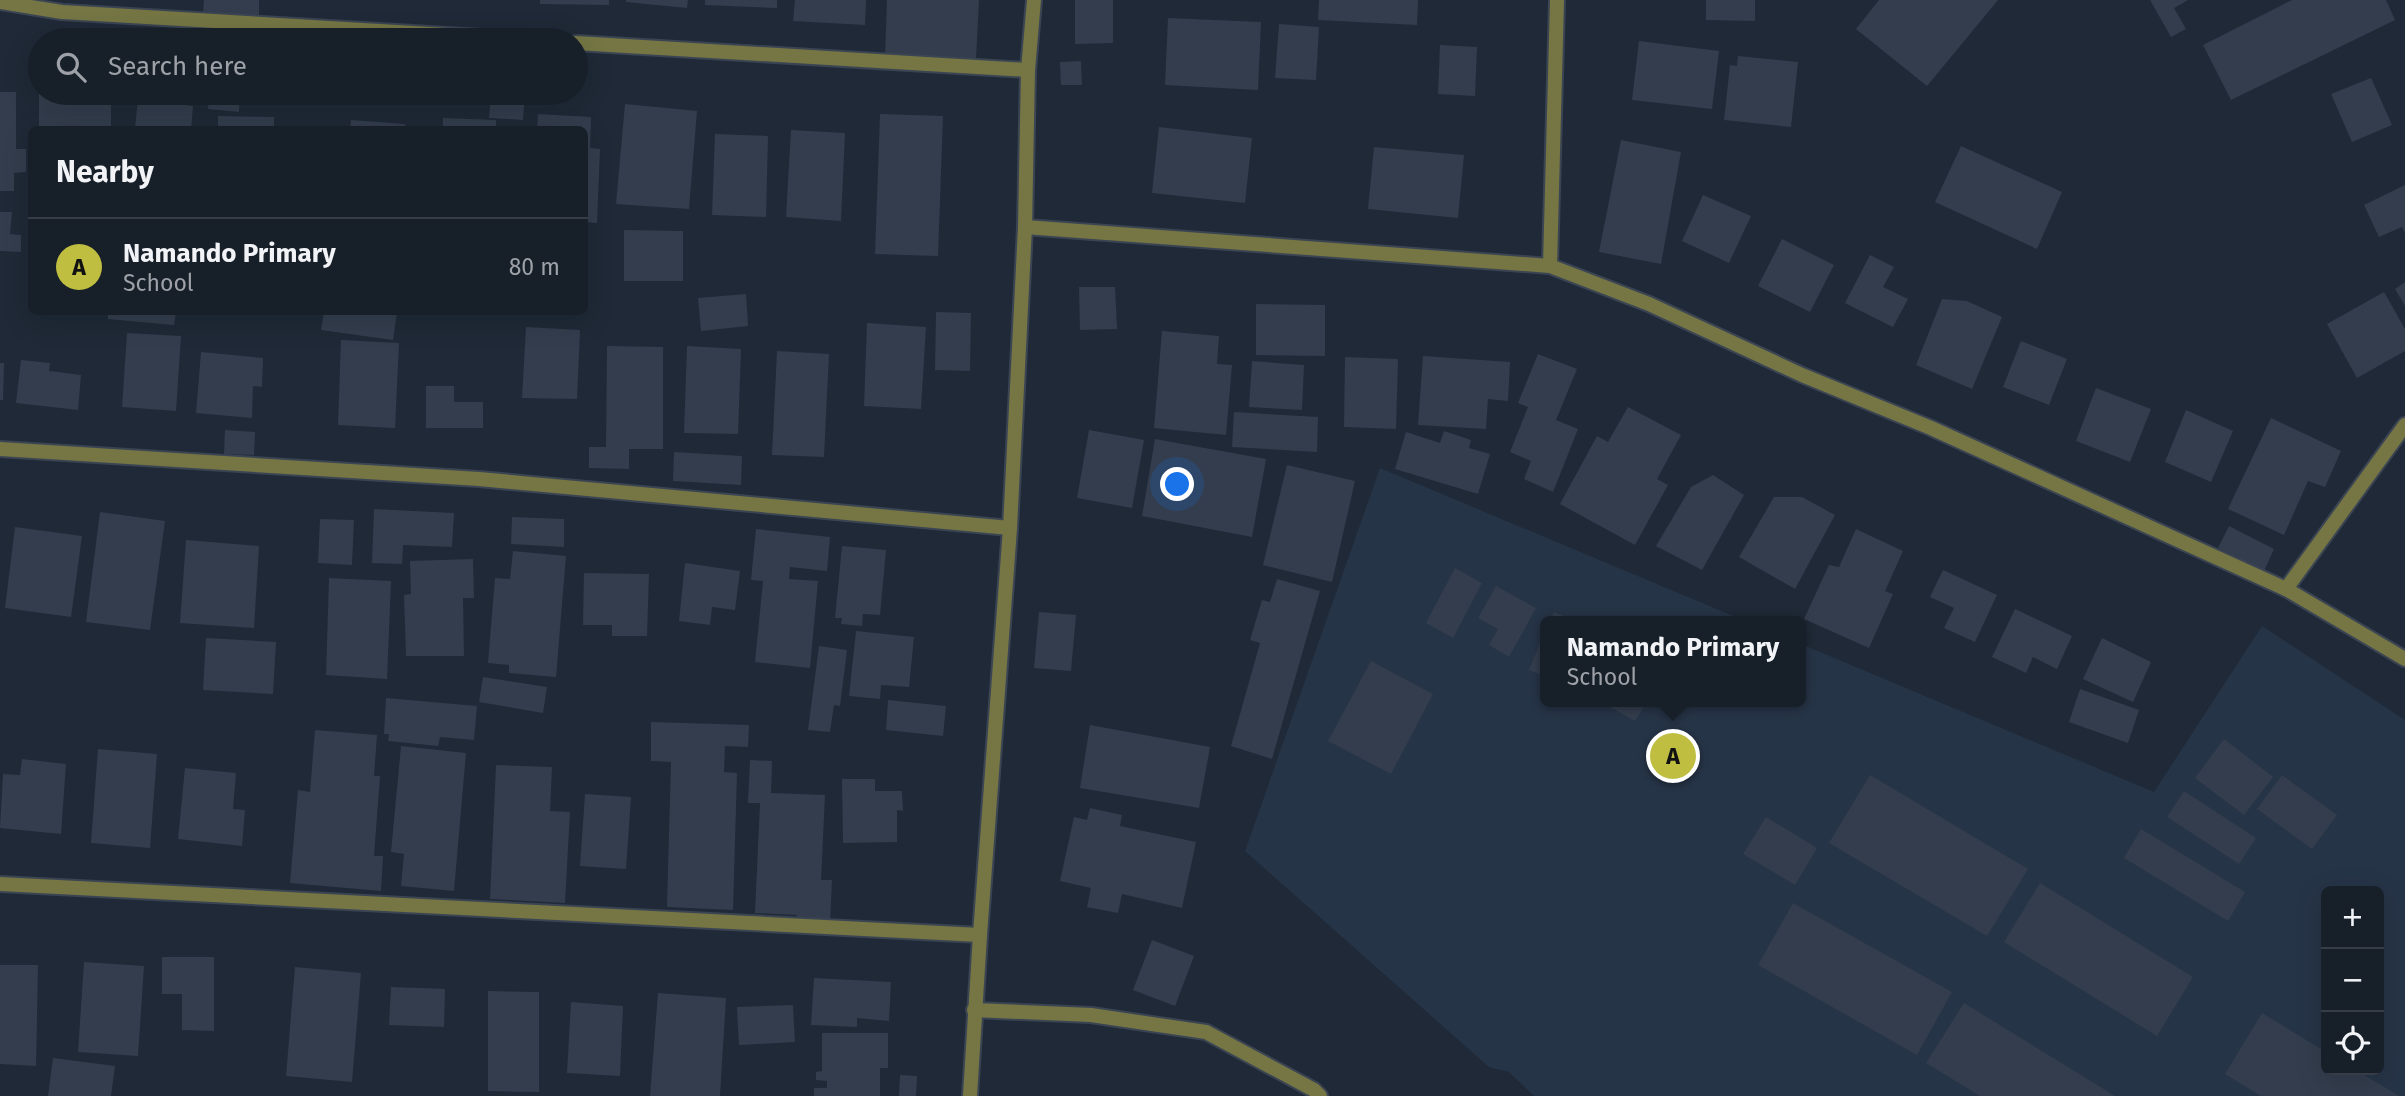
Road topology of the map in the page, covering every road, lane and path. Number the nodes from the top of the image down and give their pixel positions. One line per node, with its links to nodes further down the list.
1 (1034, 0): 7 (street)
2 (1557, 0): 9 (street)
3 (0, 2): 4 (street)
4 (62, 6): 5 (street)
5 (367, 28)
6 (588, 44): 7 (street)
7 (1028, 71): 8 (street)
8 (1025, 227): 9 (street); 12 (street)
9 (1550, 266): 13 (street)
10 (2405, 425): 13 (street)
11 (0, 449): 12 (street)
12 (1010, 528): 16 (street)
13 (2286, 589): 14 (street)
14 (2405, 659)
15 (0, 884): 16 (street)
16 (980, 935): 17 (street)
17 (975, 1010): 18 (street); 19 (street)
18 (971, 1096)
19 (1320, 1096)

